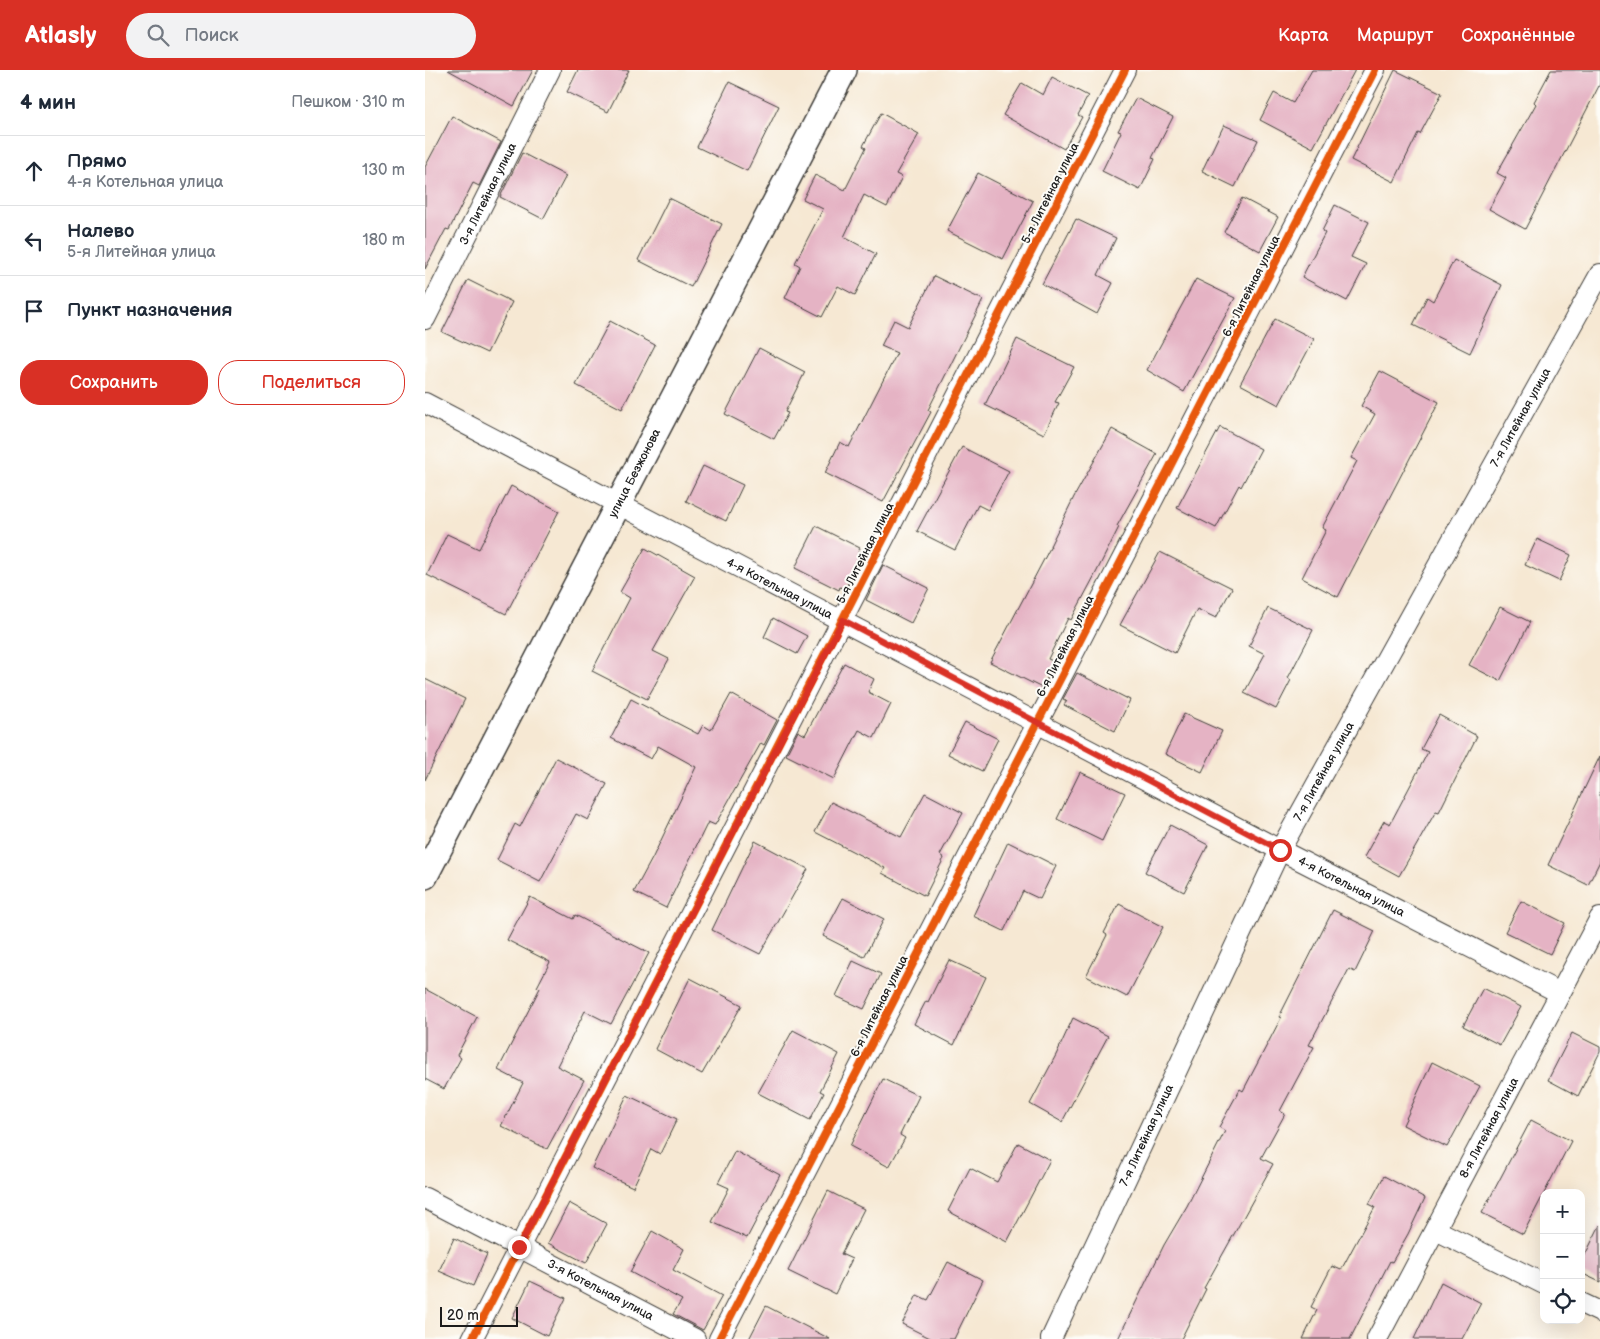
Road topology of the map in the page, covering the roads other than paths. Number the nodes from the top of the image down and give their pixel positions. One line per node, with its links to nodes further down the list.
1 (550, 70): 6 (street, 3-я Литейная улица)
2 (844, 70): 8 (street, улица Безжонова)
3 (1125, 70): 9 (street, 5-я Литейная улица)
4 (1375, 70): 10 (street, 6-я Литейная улица)
5 (1600, 274): 11 (street, 7-я Литейная улица)
6 (425, 318)
7 (425, 403): 8 (street, 4-я Котельная улица)
8 (619, 504): 9 (street, 4-я Котельная улица); 12 (street, улица Безжонова)
9 (843, 620): 10 (street, 4-я Котельная улица); 17 (street, 5-я Литейная улица)
10 (1039, 722): 11 (street, 4-я Котельная улица); 23 (street, 6-я Литейная улица)
11 (1280, 850): 14 (street, 4-я Котельная улица); 24 (street, 7-я Литейная улица)
12 (425, 876)
13 (1600, 918): 14 (street, 8-я Литейная улица)
14 (1560, 993): 16 (street, 8-я Литейная улица)
15 (425, 1198): 17 (street, 3-я Котельная улица)
16 (1436, 1230): 18 (street); 25 (street, 8-я Литейная улица)
17 (519, 1247): 21 (street, 5-я Литейная улица); 22 (street, 3-я Котельная улица)
18 (1540, 1282)
19 (1585, 1305): 20 (street)
20 (1600, 1312)
21 (472, 1339)
22 (695, 1339)
23 (719, 1339)
24 (1051, 1339)
25 (1377, 1339)

